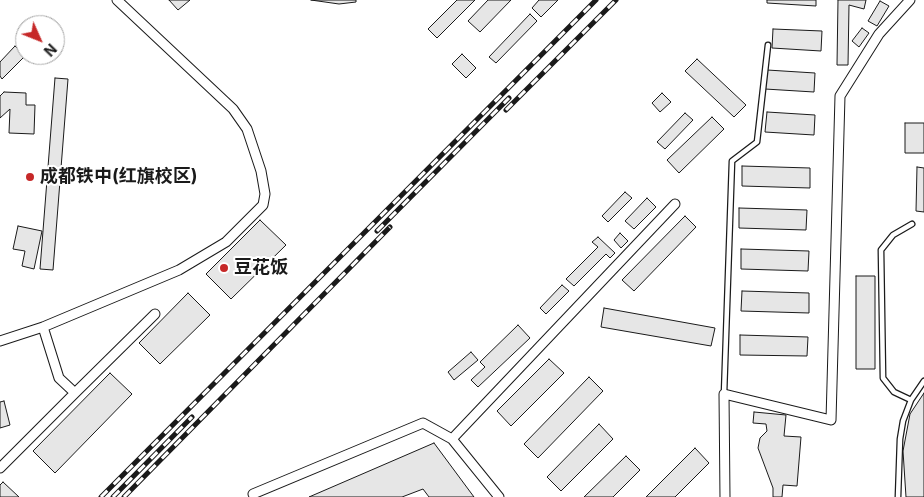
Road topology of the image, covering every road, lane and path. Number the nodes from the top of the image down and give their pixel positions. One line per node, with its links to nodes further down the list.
1 (117, 0): 7 (street)
2 (910, 0): 11 (street)
3 (768, 45): 11 (lane)
4 (675, 204): 13 (street)
5 (912, 224): 12 (lane)
6 (156, 314): 10 (street)
7 (43, 327): 8 (street); 10 (street)
8 (0, 341)
9 (924, 382): 12 (lane)
10 (74, 393): 14 (street)
11 (724, 394): 17 (street)
12 (911, 400): 18 (lane)
13 (452, 439): 15 (street); 16 (street)
14 (0, 468)
15 (253, 496)
16 (499, 497)
17 (725, 497)
18 (898, 497)

